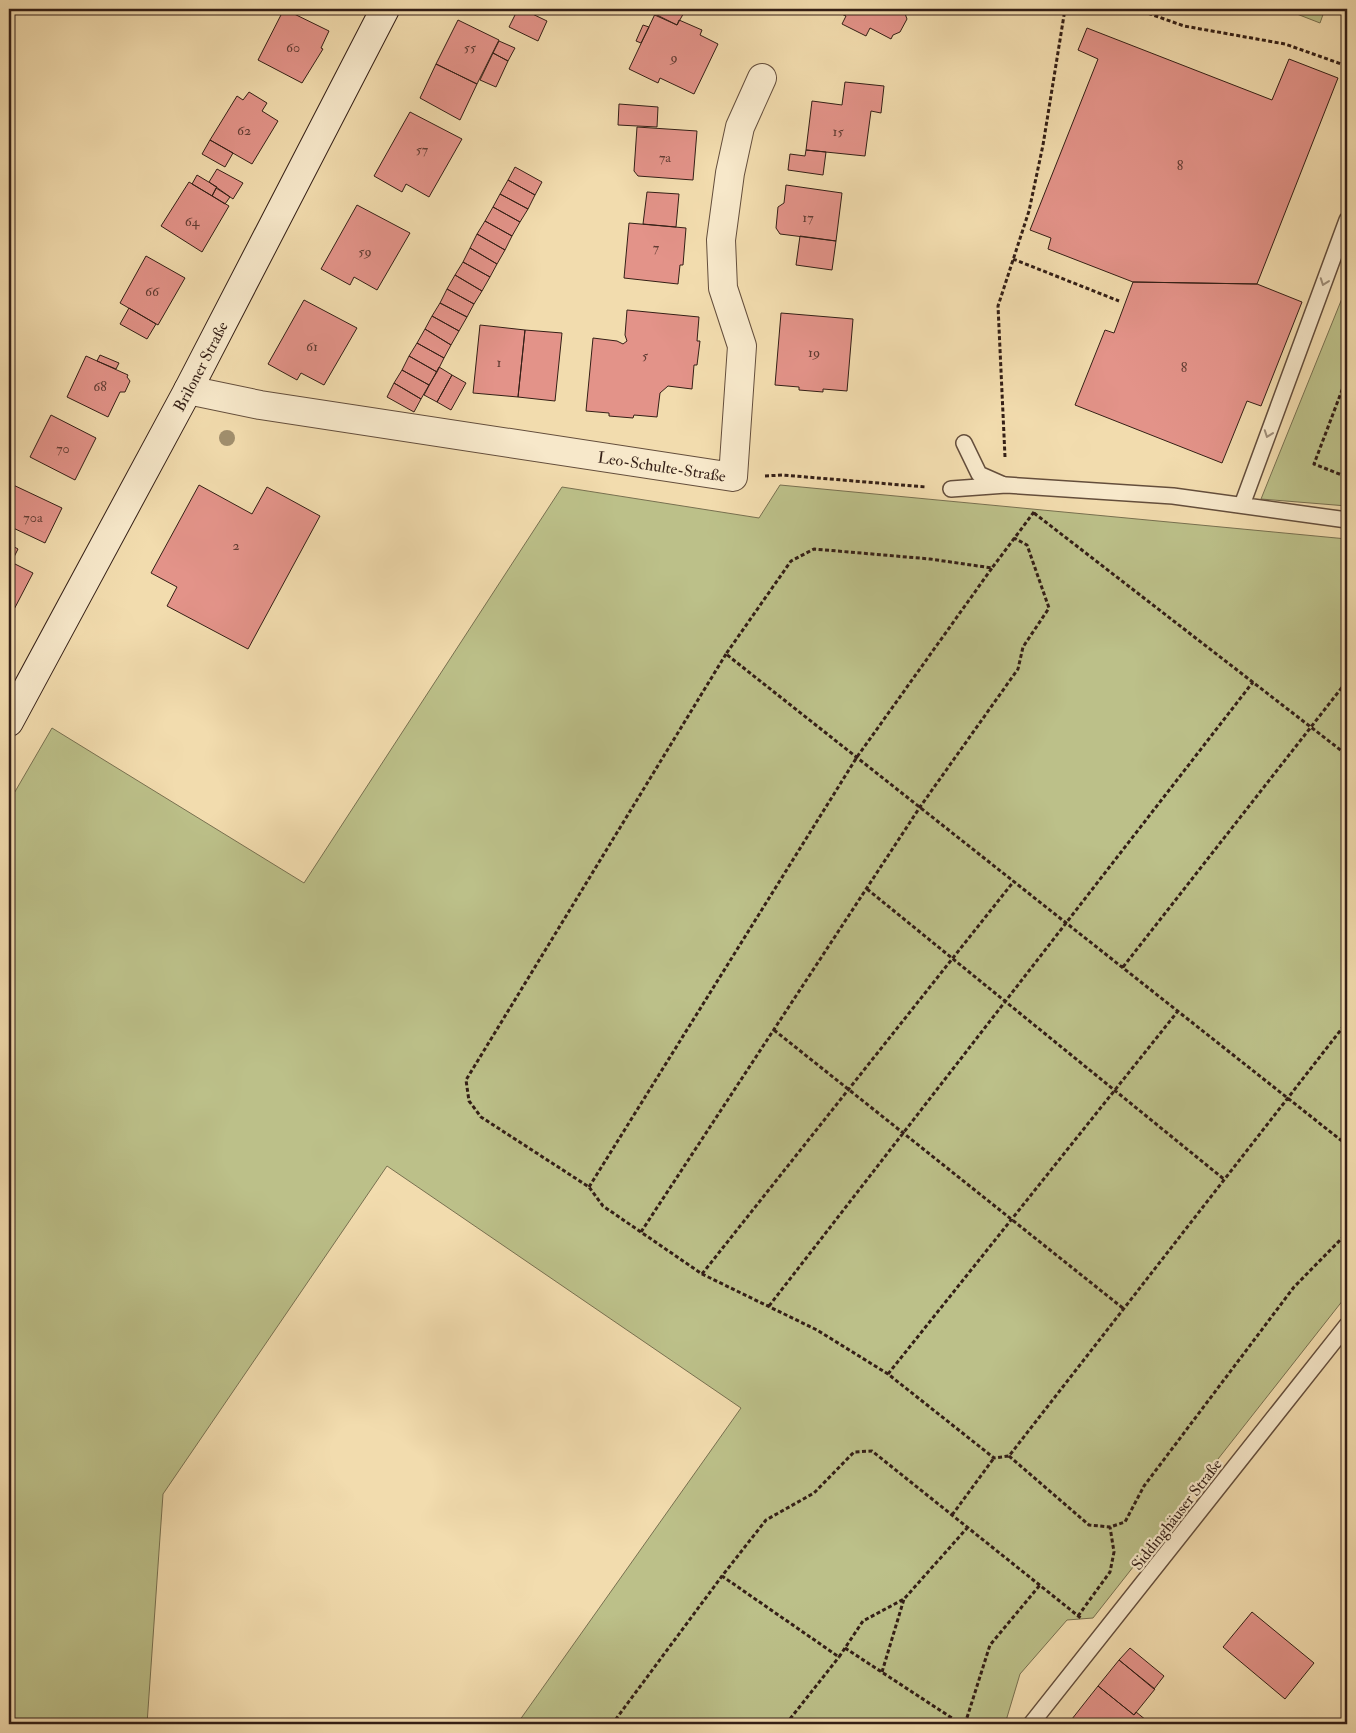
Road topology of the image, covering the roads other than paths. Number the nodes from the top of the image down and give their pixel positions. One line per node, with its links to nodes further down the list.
1 (385, 9): 4 (street, Briloner Straße)
2 (762, 78): 4 (street, Leo-Schulte-Straße)
3 (1347, 220): 8 (lane, one-way to 8)
4 (188, 390): 10 (street, Briloner Straße)
5 (964, 443): 6 (lane)
6 (1006, 485): 7 (lane); 8 (lane)
7 (951, 489)
8 (1242, 505): 9 (lane)
9 (1347, 520)
10 (9, 722)
11 (1347, 1325): 12 (lane, Siddinghäuser Straße)
12 (1031, 1724)

